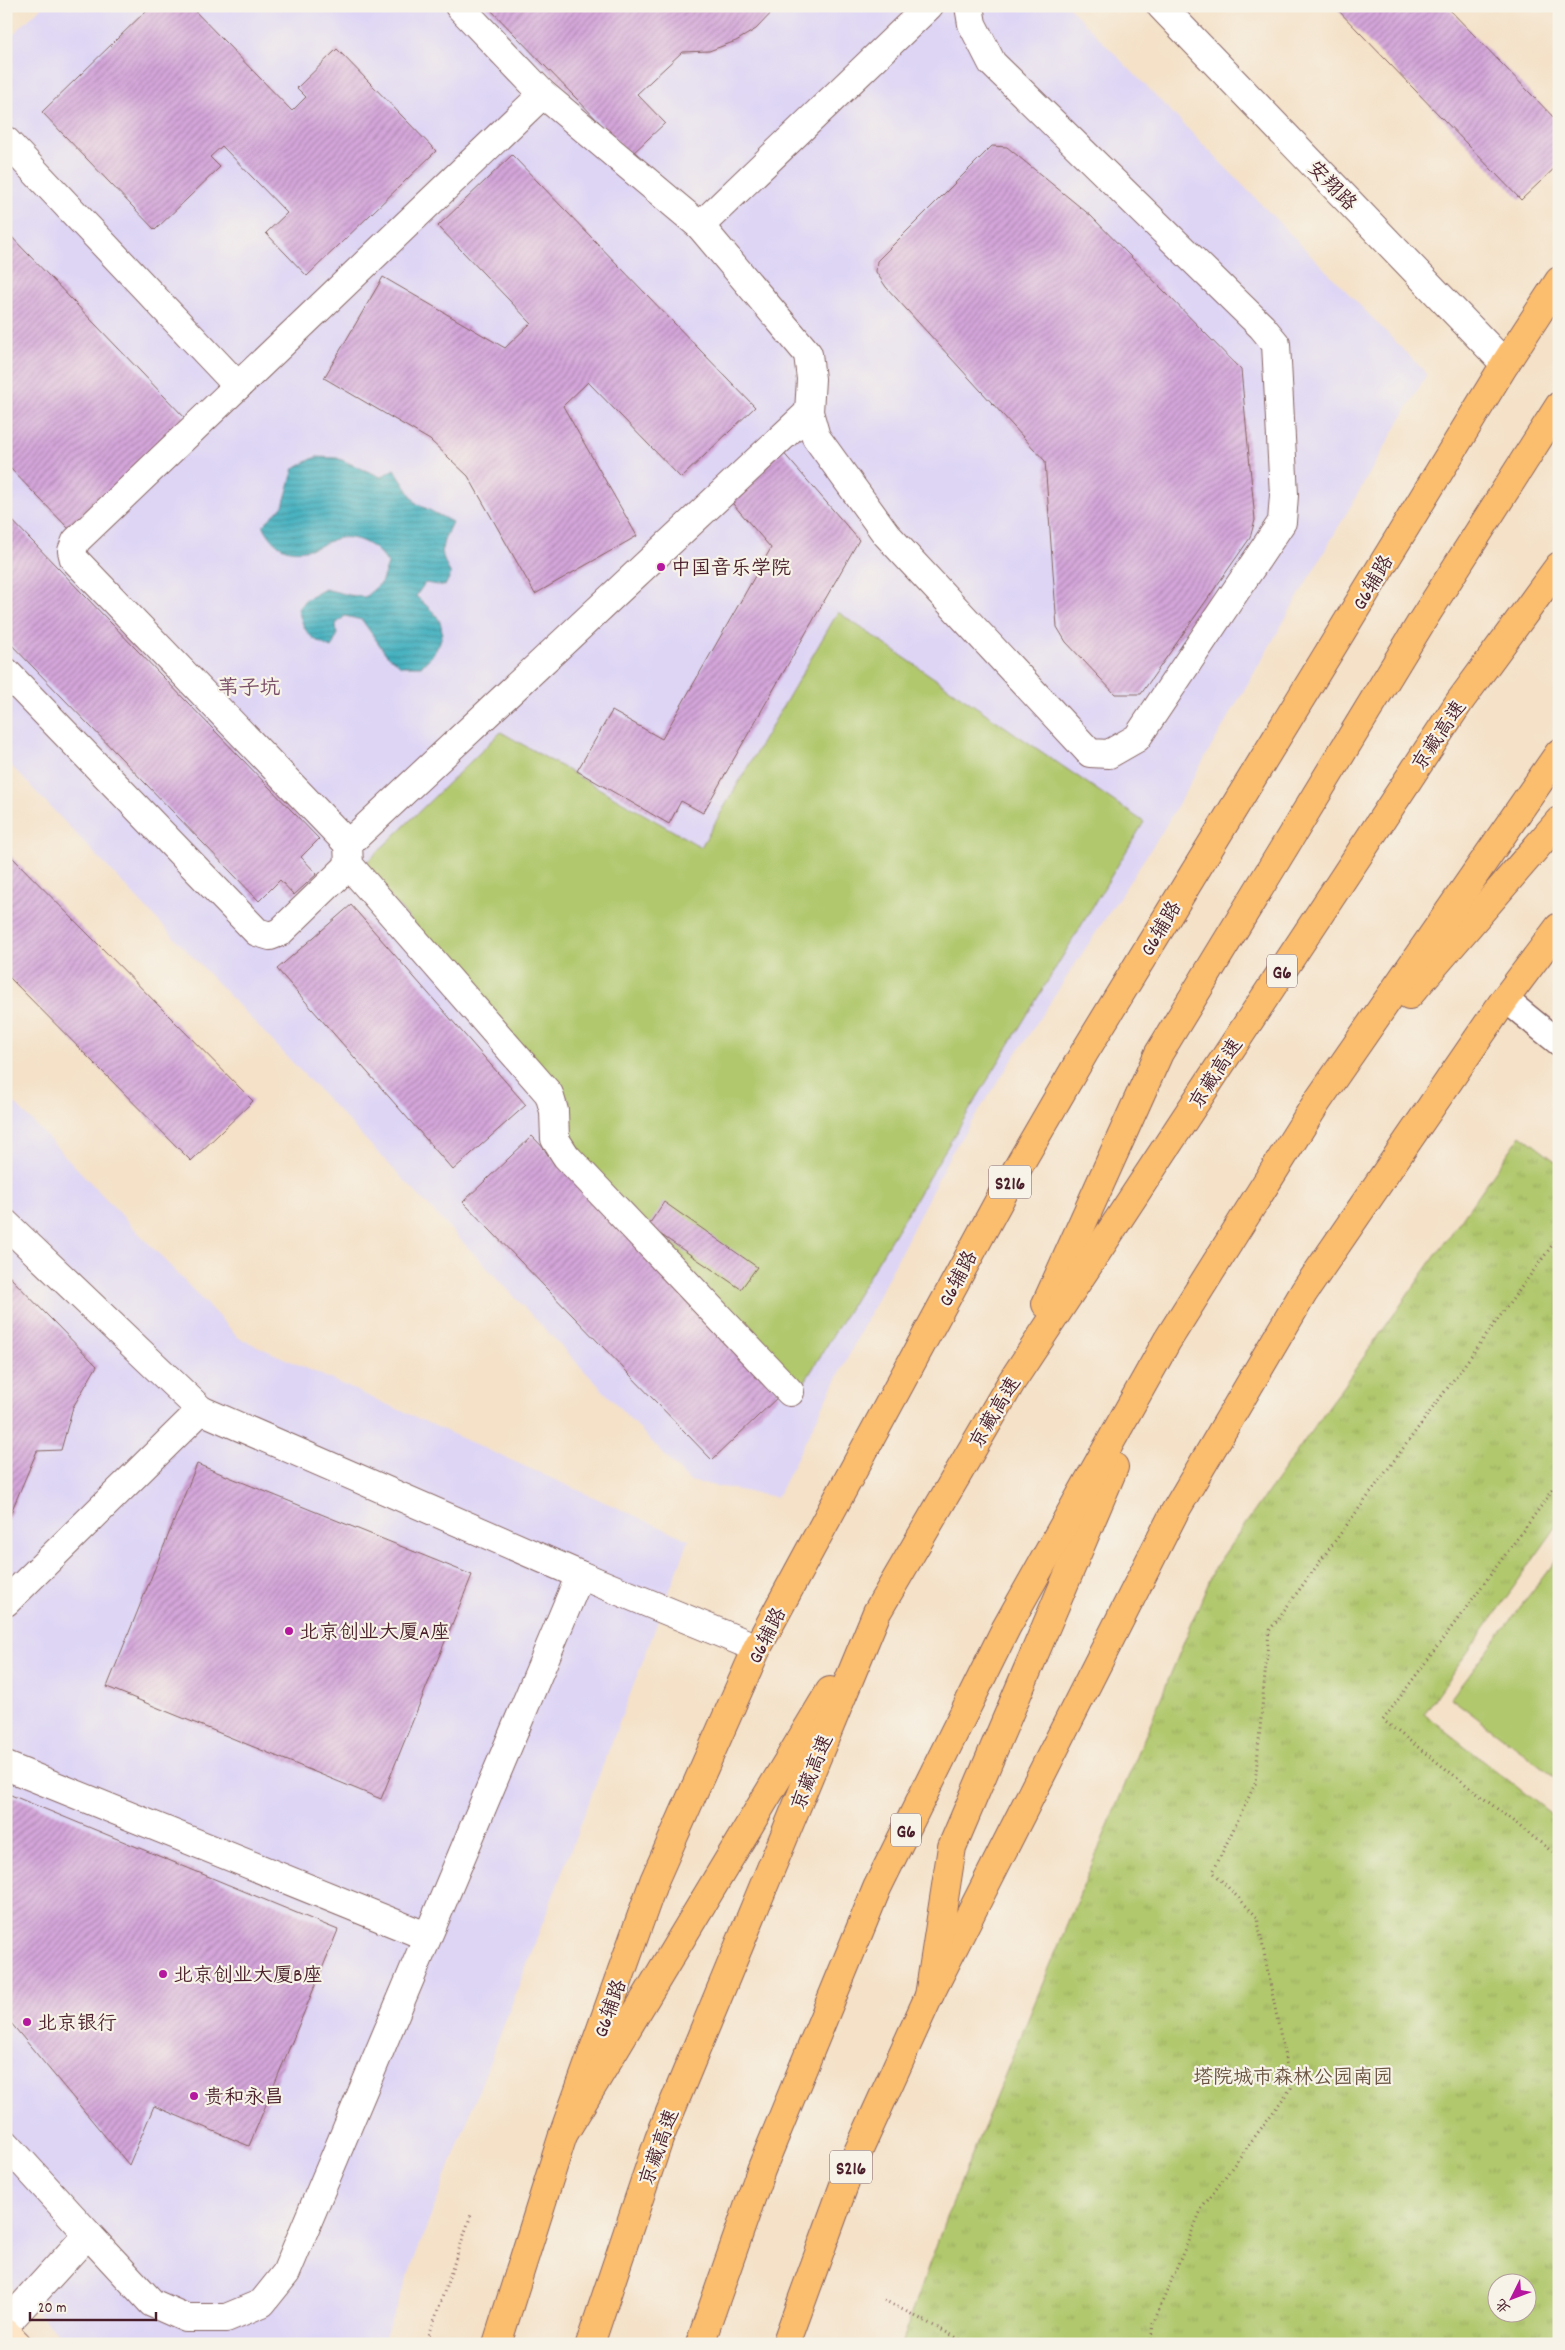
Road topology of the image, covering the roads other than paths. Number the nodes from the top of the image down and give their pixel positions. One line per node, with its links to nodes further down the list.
1 (459, 6): 5 (street)
2 (929, 6): 7 (street)
3 (969, 6): 12 (street)
4 (1161, 6): 9 (street, 安翔路)
5 (543, 94): 7 (street); 10 (street)
6 (6, 141): 10 (street)
7 (700, 226): 12 (street)
8 (1559, 281): 9 (main road, G6辅路 / S216)
9 (1505, 364): 30 (main road, G6辅路 / S216)
10 (238, 386): 17 (street)
11 (1559, 406): 24 (main road)
12 (810, 412): 17 (street)
13 (1559, 566): 24 (main road, 京藏高速 / G6)
14 (6, 672): 17 (street)
15 (1559, 753): 21 (main road, G6)
16 (1559, 821): 21 (main road)
17 (348, 855): 25 (street)
18 (1559, 927): 19 (main road, S216)
19 (1505, 999): 20 (lane); 33 (main road, S216)
20 (1559, 1043)
21 (1317, 1102): 23 (main road, G6)
22 (6, 1224): 26 (street)
23 (1168, 1341): 33 (main road); 42 (main road, G6)
24 (1012, 1380): 29 (main road, 京藏高速 / G6)
25 (790, 1392)
26 (201, 1410): 27 (street); 28 (street)
27 (580, 1575): 30 (street); 32 (street)
28 (6, 1602)
29 (877, 1612): 34 (main road); 41 (main road, 京藏高速 / G6)
30 (757, 1648): 34 (main road, G6辅路 / S216)
31 (6, 1766): 32 (street)
32 (426, 1936): 36 (street)
33 (929, 1996): 43 (main road, S216)
34 (563, 2135): 40 (main road, G6辅路 / S216)
35 (6, 2144): 36 (street)
36 (88, 2234): 37 (street)
37 (6, 2324)
38 (6, 2333): 39 (street)
39 (17, 2344)
40 (497, 2344)
41 (590, 2344)
42 (700, 2344)
43 (786, 2344)

